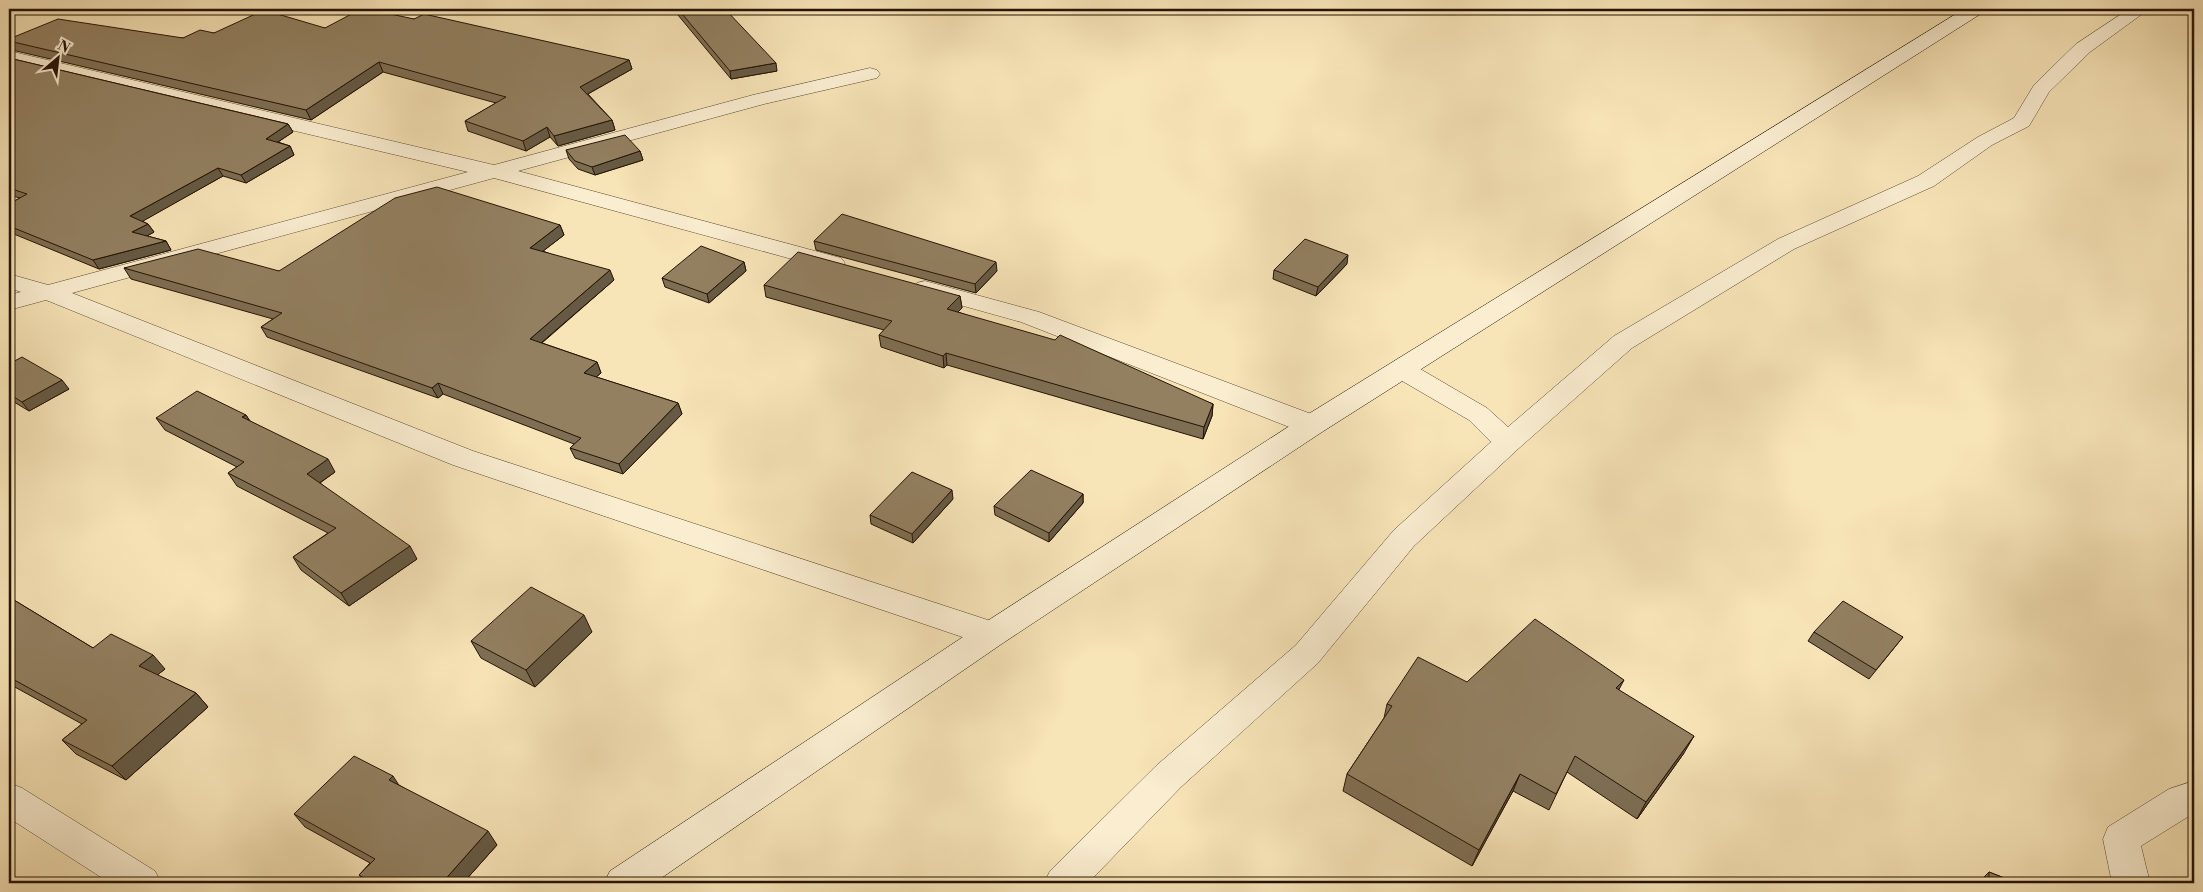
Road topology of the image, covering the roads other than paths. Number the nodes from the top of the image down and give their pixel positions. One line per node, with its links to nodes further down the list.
1 (1976, 9): 11 (street)
2 (2140, 9): 13 (street)
3 (9, 57): 5 (street)
4 (870, 74): 5 (street)
5 (493, 171): 6 (street); 9 (street)
6 (858, 270)
7 (9, 281): 9 (street)
8 (906, 283): 12 (street)
9 (47, 292): 10 (street); 14 (street)
10 (9, 303)
11 (1401, 369): 12 (street); 13 (street)
12 (1312, 425): 14 (street)
13 (1508, 442): 19 (street)
14 (992, 634): 18 (street)
15 (2194, 797): 20 (street)
16 (9, 799): 17 (street)
17 (142, 883)
18 (622, 883)
19 (1064, 883)
20 (2130, 883)

